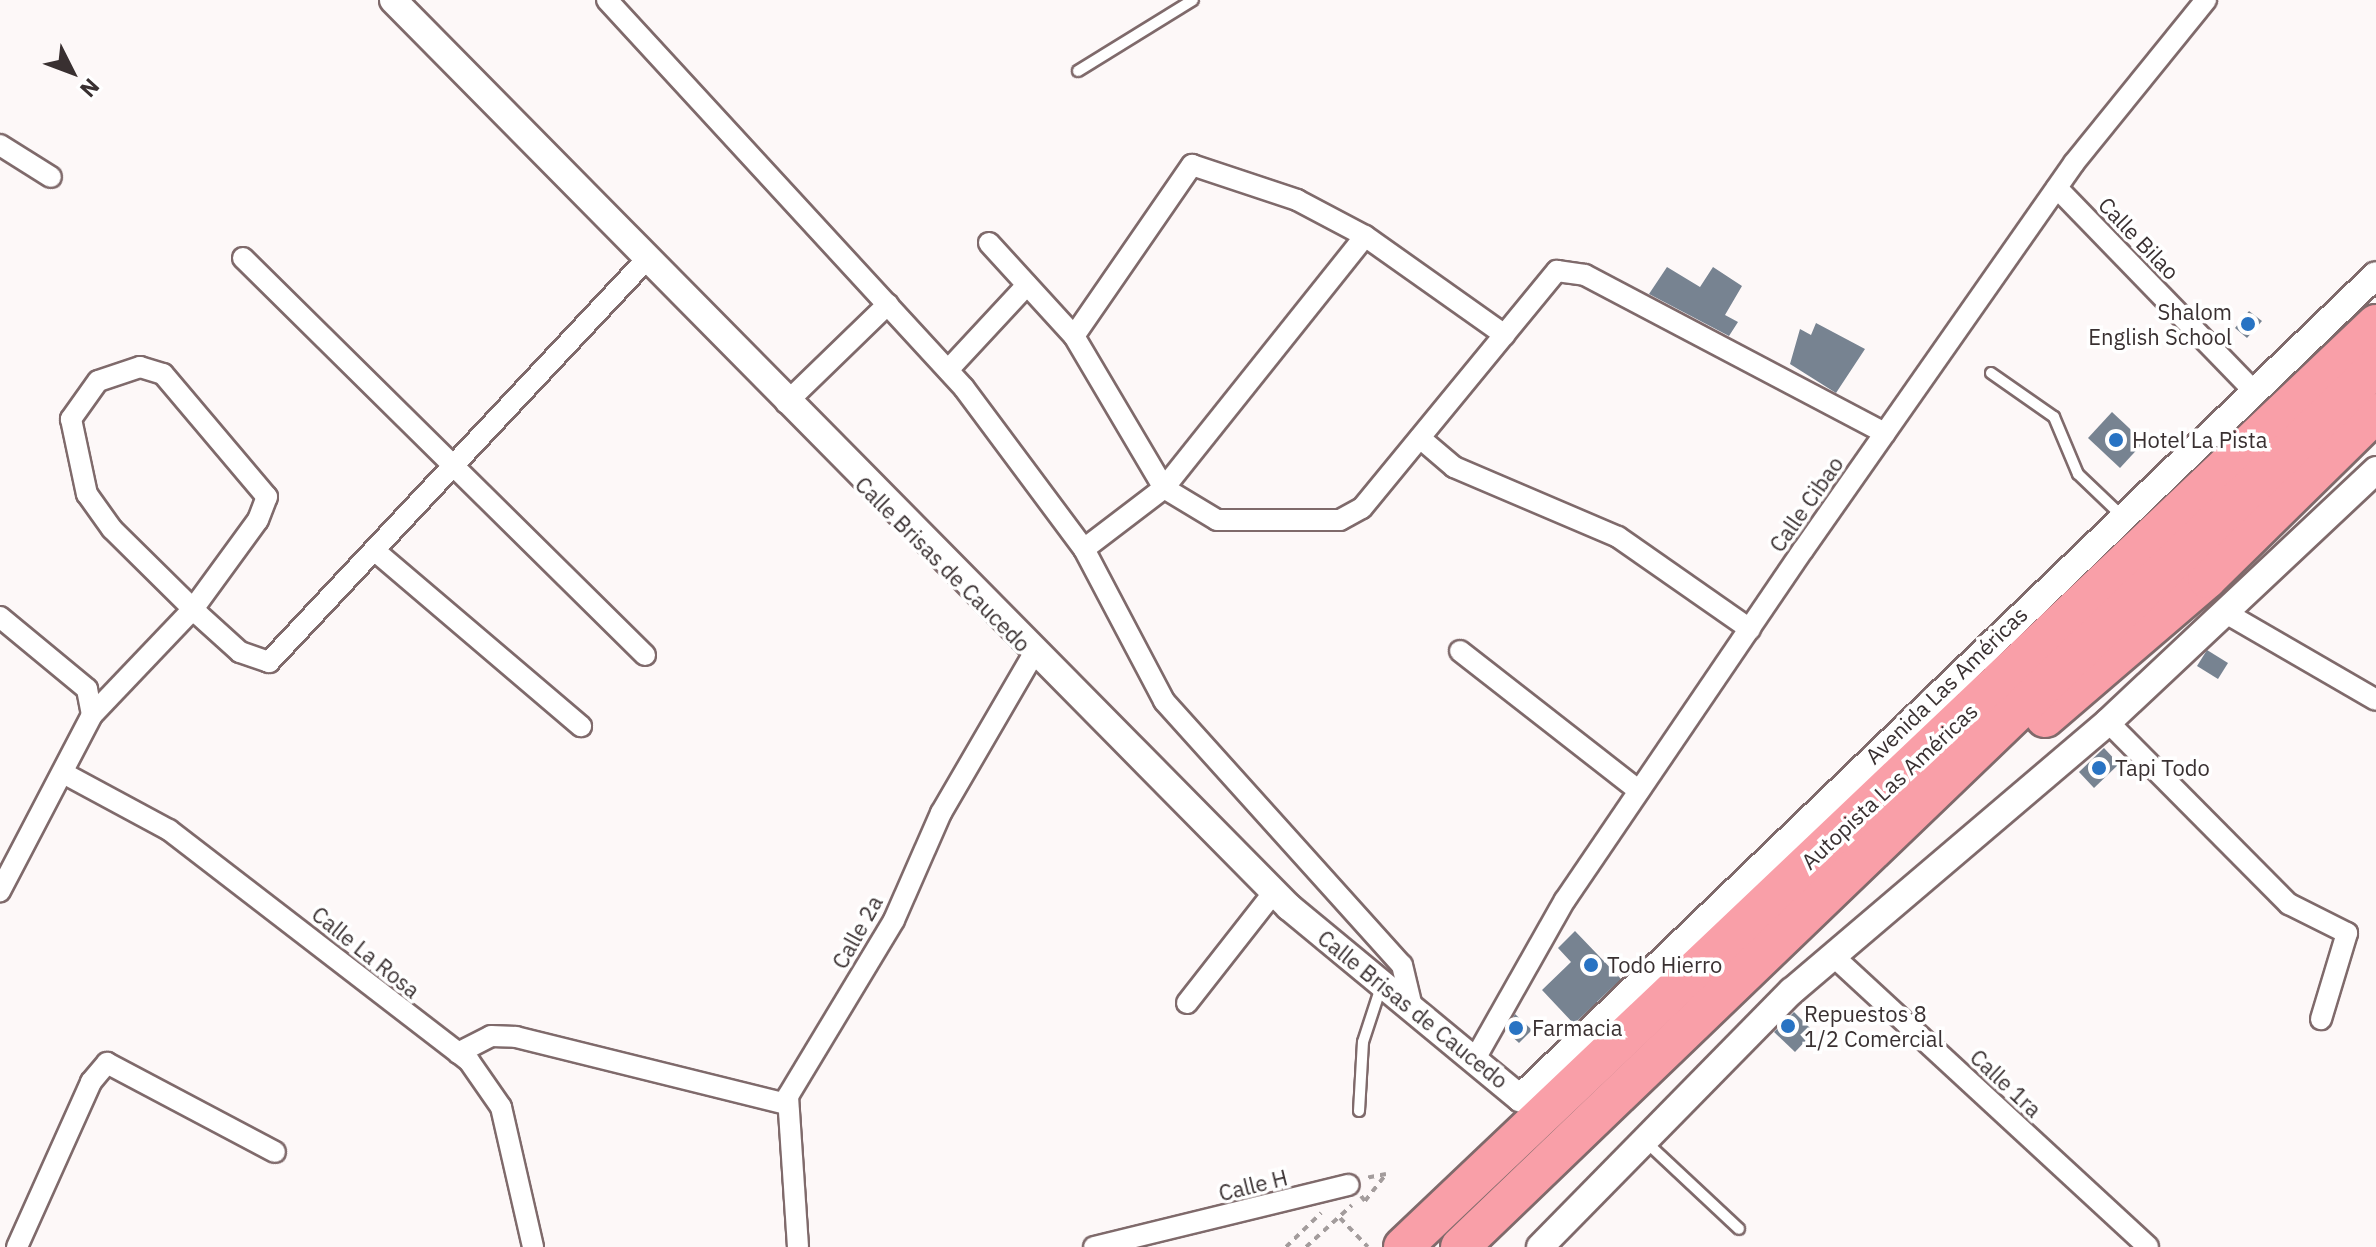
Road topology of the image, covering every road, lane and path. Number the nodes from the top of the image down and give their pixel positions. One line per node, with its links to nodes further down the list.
1 (393, 0): 12 (street, Calle Brisas de Caucedo)
2 (607, 0): 15 (street)
3 (1193, 0): 5 (lane)
4 (2206, 0): 8 (street, Calle Cibao)
5 (1078, 71)
6 (0, 145): 7 (street)
7 (51, 177)
8 (2057, 188): 22 (street, Calle Bilao); 25 (street, Calle Cibao)
9 (1365, 236): 17 (street); 18 (street); 29 (street)
10 (989, 243): 14 (street)
11 (243, 258): 27 (street)
12 (645, 261): 23 (street, Calle Brisas de Caucedo); 27 (street)
13 (2376, 275): 22 (street, Avenida Las Américas)
14 (1027, 285): 18 (street); 20 (street)
15 (888, 304): 20 (street); 23 (street)
16 (2376, 324): 71 (highway, Autopista Las Américas)
17 (1505, 335): 25 (street); 26 (street)
18 (1074, 336): 29 (street)
19 (2376, 367): 48 (highway, Autopista Las Américas)
20 (948, 370): 31 (street)
21 (1991, 373): 30 (lane)
22 (2254, 391): 30 (street, Avenida Las Américas)
23 (786, 403): 39 (street, Calle Brisas de Caucedo)
24 (2376, 413): 48 (highway)
25 (1885, 433): 36 (street, Calle Cibao)
26 (1420, 438): 29 (street); 36 (street)
27 (454, 464): 32 (street); 38 (street)
28 (2376, 470): 34 (street)
29 (1164, 488): 31 (street)
30 (2122, 516): 56 (street, Avenida Las Américas)
31 (1084, 549): 52 (street)
32 (374, 550): 33 (street); 43 (street)
33 (193, 609): 33 (street); 41 (street)
34 (2226, 613): 40 (street); 42 (street)
35 (0, 617): 41 (street)
36 (1750, 629): 45 (street, Calle Cibao)
37 (1460, 651): 45 (street)
38 (645, 655)
39 (1033, 655): 47 (street, Calle Brisas de Caucedo); 57 (street, Calle 2a)
40 (2376, 700)
41 (92, 715): 44 (street)
42 (2108, 722): 49 (street); 53 (street)
43 (581, 726)
44 (65, 774): 46 (street); 54 (street, Calle La Rosa)
45 (1639, 791): 55 (street, Calle Cibao)
46 (0, 891)
47 (1274, 892): 50 (street, Calle Brisas de Caucedo); 51 (street)
48 (1823, 900): 72 (highway, Autopista Las Américas)
49 (1832, 955): 59 (street); 74 (street, Calle 1ra)
50 (1381, 987): 52 (street, Calle Brisas de Caucedo); 58 (lane)
51 (1187, 1003)
52 (1412, 1007): 55 (street, Calle Brisas de Caucedo)
53 (2321, 1019)
54 (458, 1053): 57 (street); 66 (street, Calle La Rosa)
55 (1476, 1057): 56 (street, Calle Brisas de Caucedo)
56 (1520, 1098): 71 (highway)
57 (787, 1104): 67 (street)
58 (1359, 1111)
59 (1641, 1137): 63 (lane); 73 (street)
60 (275, 1152): 65 (street)
61 (1384, 1181): 62 (path)
62 (1349, 1185): 64 (street, Calle H)
63 (1739, 1229)
64 (1174, 1239): 68 (street, Calle H)
65 (17, 1247)
66 (533, 1247)
67 (798, 1247)
68 (1094, 1247)
69 (1306, 1247): 70 (path)
70 (1368, 1247)
71 (1400, 1247)
72 (1460, 1247)
73 (1540, 1247)
74 (2148, 1247)

